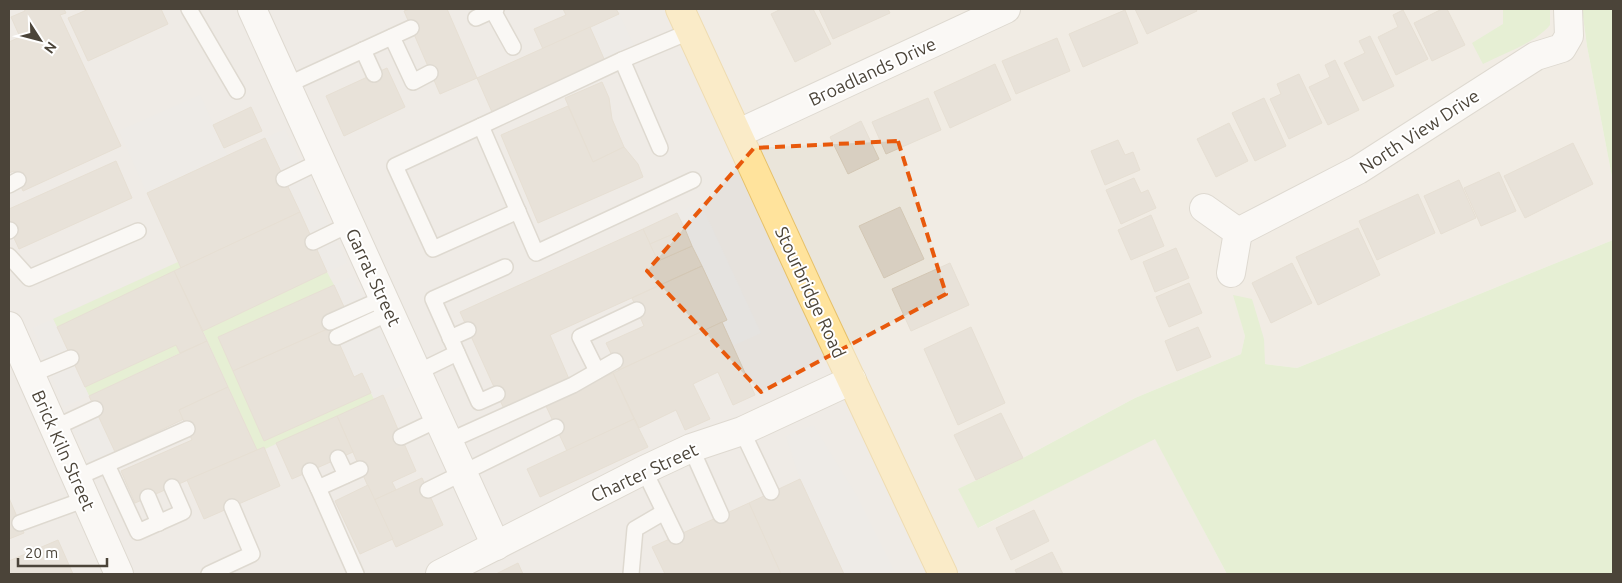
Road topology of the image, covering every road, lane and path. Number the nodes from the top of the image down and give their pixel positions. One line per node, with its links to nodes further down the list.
1 (189, 9): 16 (lane)
2 (252, 9): 15 (street, Garrat Street)
3 (494, 9): 6 (lane); 10 (lane)
4 (1006, 9): 18 (street, Broadlands Drive)
5 (1568, 9): 27 (street, North View Drive)
6 (476, 18)
7 (686, 20): 12 (lane); 18 (main road, Stourbridge Road)
8 (411, 28): 9 (lane)
9 (392, 37): 11 (lane); 13 (lane)
10 (513, 47)
11 (363, 50): 14 (lane); 15 (lane)
12 (622, 60): 17 (lane); 19 (lane)
13 (430, 73)
14 (374, 74)
15 (286, 85): 20 (street, Garrat Street)
16 (237, 91)
17 (481, 126): 24 (lane); 24 (lane)
18 (739, 134): 45 (main road, Stourbridge Road)
19 (660, 148)
20 (321, 161): 21 (lane); 25 (street, Garrat Street)
21 (284, 179)
22 (694, 180): 24 (lane)
23 (1204, 208): 27 (street)
24 (518, 211)
25 (350, 224): 28 (lane); 32 (street, Garrat Street)
26 (138, 231): 29 (lane)
27 (1238, 232): 31 (street)
28 (313, 242)
29 (9, 256)
30 (504, 267): 38 (lane)
31 (1231, 273)
32 (387, 305): 34 (lane); 37 (lane); 43 (street, Garrat Street)
33 (637, 310): 42 (lane)
34 (330, 322)
35 (9, 326): 44 (street, Brick Kiln Street)
36 (468, 330): 38 (lane)
37 (337, 337)
38 (450, 338): 39 (lane)
39 (457, 353): 43 (lane); 46 (lane)
40 (71, 358): 44 (lane)
41 (615, 361): 42 (lane)
42 (597, 371): 51 (lane)
43 (418, 372): 51 (street, Garrat Street)
44 (30, 375): 49 (street, Brick Kiln Street)
45 (852, 380): 52 (street, Charter Street); 80 (main road, Stourbridge Road)
46 (497, 394)
47 (95, 409): 49 (lane)
48 (556, 427): 60 (lane)
49 (54, 428): 64 (street, Brick Kiln Street)
50 (187, 428): 56 (lane)
51 (444, 430): 53 (lane); 60 (street, Garrat Street)
52 (742, 431): 54 (street, Charter Street); 66 (lane)
53 (401, 437)
54 (691, 448): 59 (street, Charter Street); 70 (lane)
55 (338, 458): 61 (lane)
56 (107, 465): 64 (lane); 72 (lane)
57 (360, 469): 61 (lane)
58 (310, 470): 63 (lane)
59 (644, 470): 69 (lane); 74 (street, Charter Street)
60 (463, 472): 65 (lane); 74 (street, Garrat Street)
61 (346, 475): 63 (lane)
62 (172, 487): 72 (lane)
63 (318, 488): 77 (lane)
64 (81, 489): 71 (lane); 75 (street, Brick Kiln Street)
65 (428, 490)
66 (771, 492)
67 (148, 497): 72 (lane)
68 (232, 507): 76 (lane)
69 (664, 512): 73 (lane); 79 (lane)
70 (721, 515)
71 (20, 523)
72 (159, 523)
73 (676, 536)
74 (496, 546): 78 (street, Charter Street)
75 (119, 574)
76 (209, 574)
77 (356, 574)
78 (440, 574)
79 (631, 574)
80 (943, 574)

